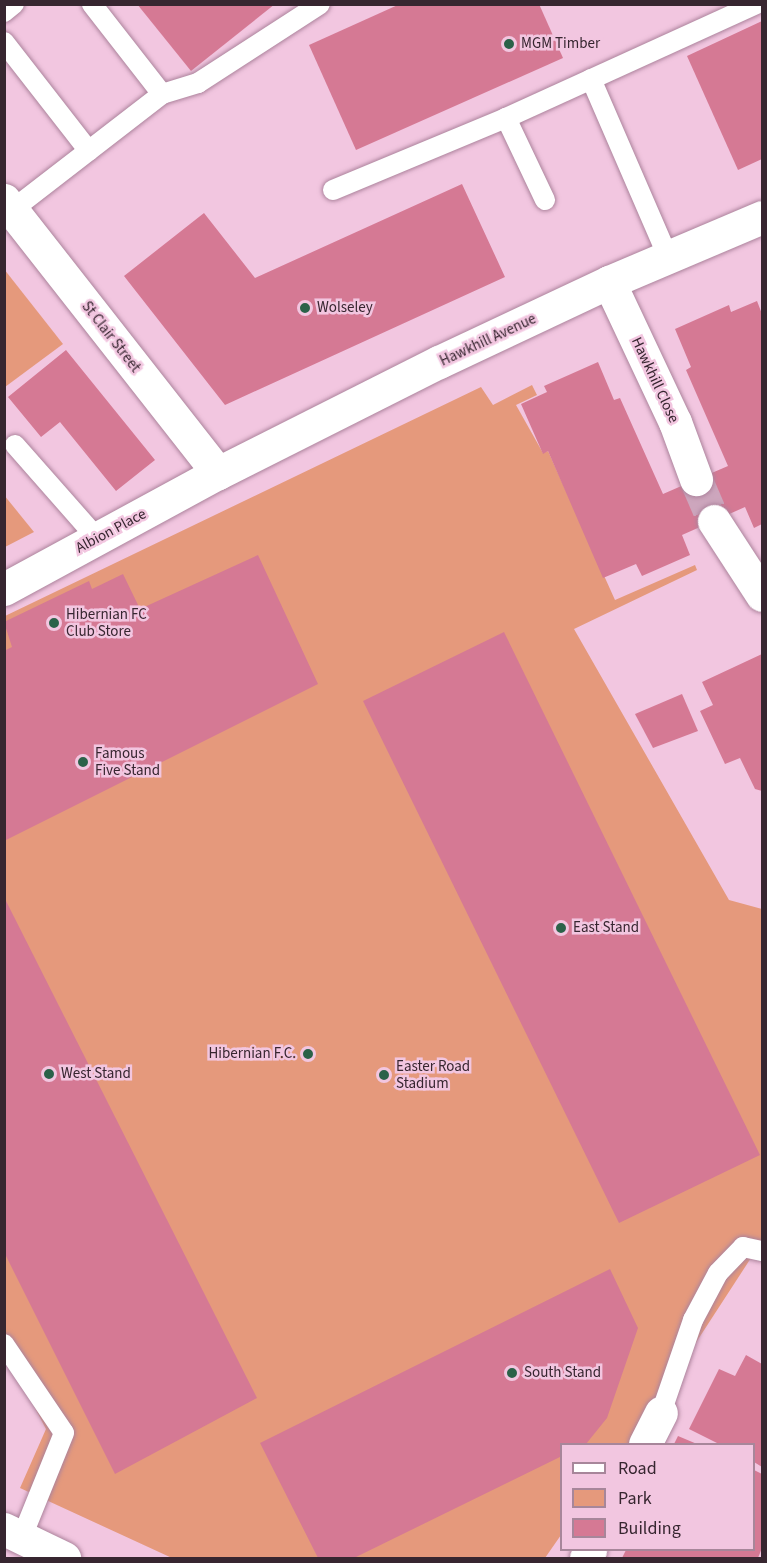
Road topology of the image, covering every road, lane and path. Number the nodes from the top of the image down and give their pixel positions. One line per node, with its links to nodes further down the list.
1 (14, 4): 5 (lane)
2 (92, 4): 8 (lane)
3 (320, 4): 8 (lane)
4 (756, 4): 7 (lane)
5 (4, 12)
6 (4, 42): 10 (lane)
7 (591, 79): 9 (lane); 15 (lane)
8 (162, 94): 10 (lane)
9 (506, 118): 11 (lane); 12 (lane)
10 (88, 151): 13 (lane)
11 (333, 190)
12 (545, 200)
13 (8, 205): 18 (street, St Clair Street)
14 (762, 217): 15 (street, Hawkhill Avenue)
15 (668, 257): 16 (street, Hawkhill Avenue)
16 (609, 282): 18 (street, Hawkhill Avenue); 19 (street, Hawkhill Close)
17 (15, 445): 21 (lane)
18 (218, 473): 21 (street, Albion Place)
19 (696, 480)
20 (714, 521): 23 (street)
21 (97, 538): 22 (street, Albion Place)
22 (4, 589)
23 (762, 595)
24 (762, 1251): 26 (lane)
25 (4, 1344): 28 (lane)
26 (661, 1413): 27 (street)
27 (646, 1443)
28 (36, 1547)

